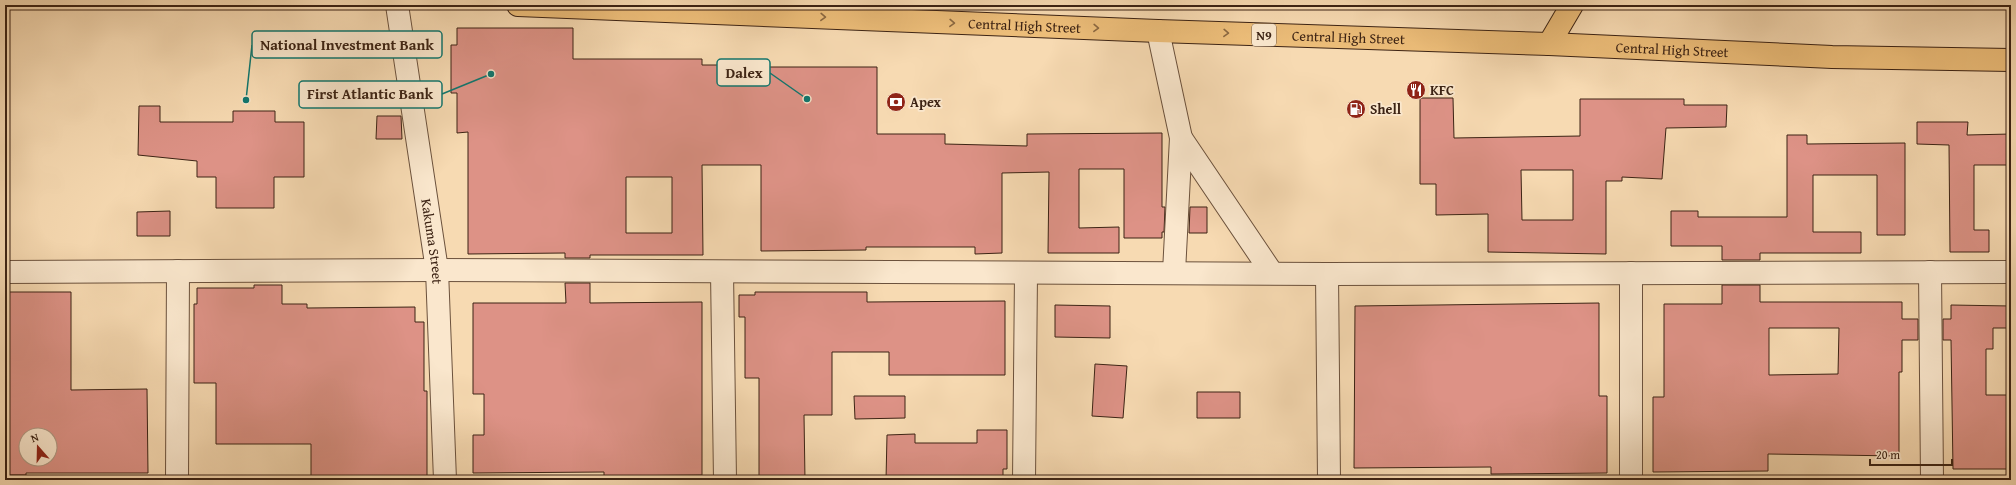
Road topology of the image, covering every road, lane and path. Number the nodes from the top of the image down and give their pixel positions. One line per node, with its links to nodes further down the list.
1 (397, 5): 8 (street, Kakuma Street)
2 (518, 5): 4 (highway, Central High Street / N9, one-way to 4)
3 (1572, 5): 5 (highway)
4 (1158, 31): 5 (highway, Central High Street / N9, one-way to 5); 7 (street)
5 (1549, 44): 6 (highway, Central High Street / N9)
6 (2011, 60)
7 (1181, 138): 12 (street); 15 (street)
8 (437, 270): 9 (street); 11 (street); 20 (street, Kakuma Street)
9 (178, 271): 10 (street); 19 (street)
10 (5, 272)
11 (722, 272): 17 (street); 21 (street)
12 (1174, 272): 15 (street); 17 (street)
13 (1930, 272): 14 (street); 16 (street); 25 (street)
14 (2011, 272)
15 (1272, 273): 18 (street)
16 (1631, 273): 18 (street); 24 (street)
17 (1026, 274): 22 (street)
18 (1327, 274): 23 (street)
19 (177, 480)
20 (446, 480)
21 (725, 480)
22 (1024, 480)
23 (1329, 480)
24 (1631, 480)
25 (1932, 480)

